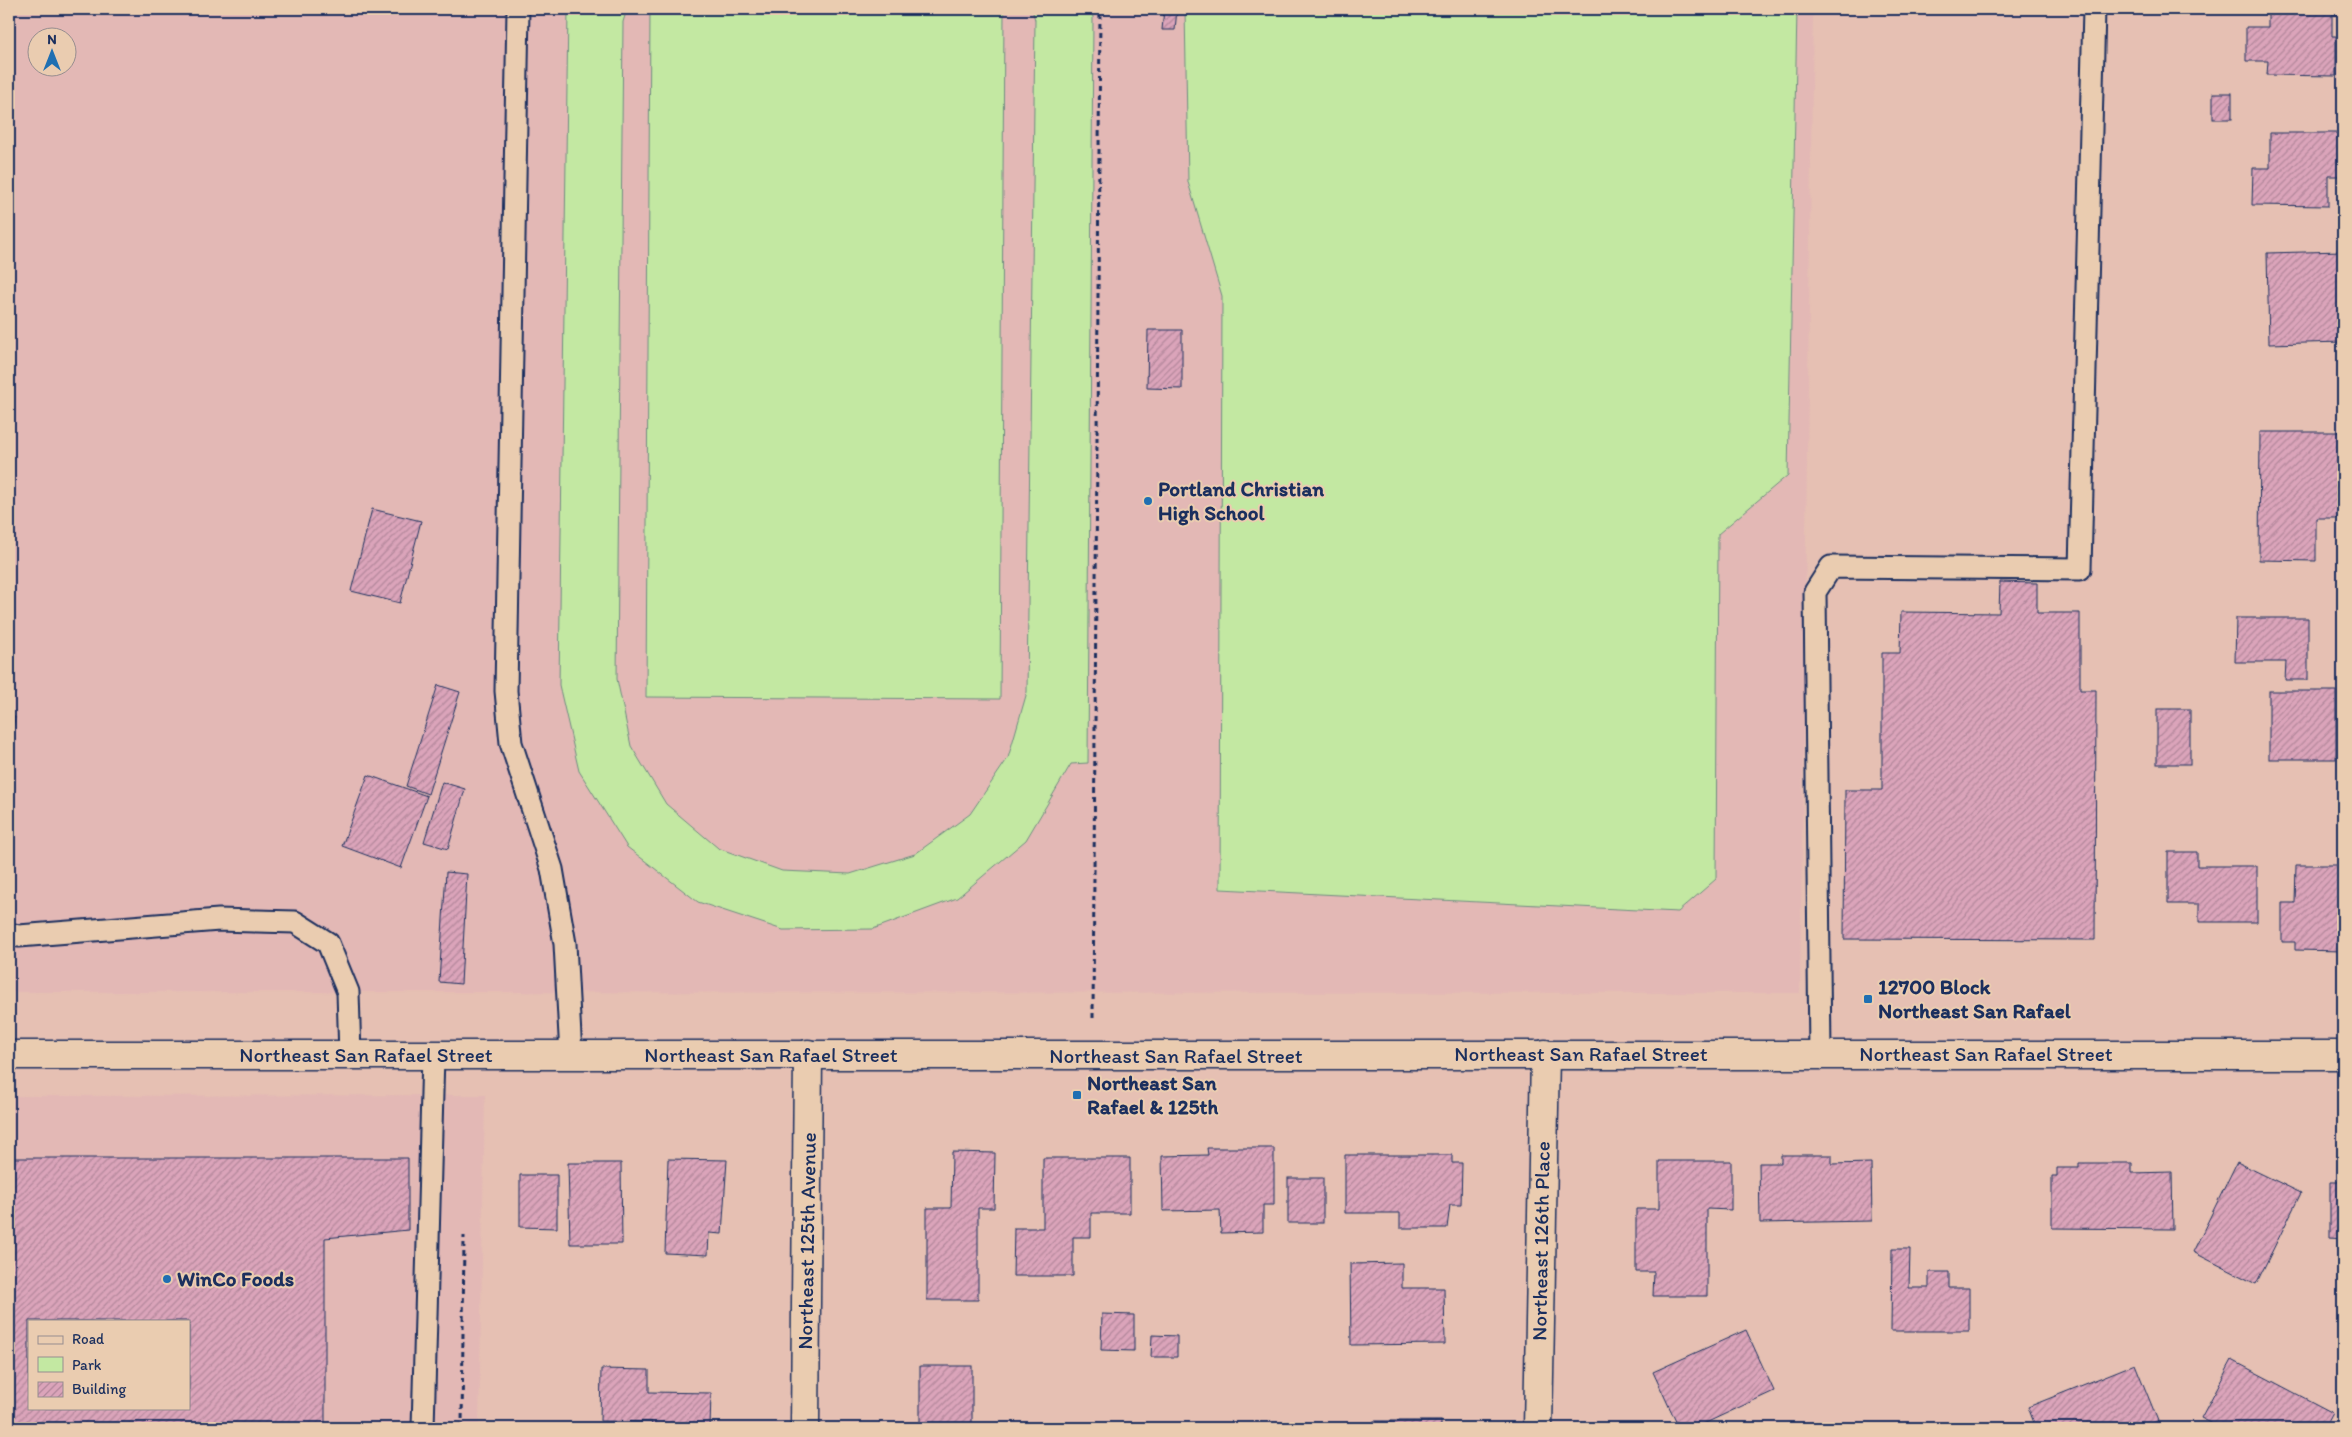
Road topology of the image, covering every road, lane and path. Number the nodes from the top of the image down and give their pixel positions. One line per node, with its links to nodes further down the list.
1 (518, 9): 11 (lane)
2 (1100, 9): 12 (path)
3 (2094, 9): 7 (lane)
4 (9, 934): 9 (lane)
5 (808, 1054): 11 (street, Northeast San Rafael Street); 12 (street, Northeast San Rafael Street); 17 (street, Northeast 125th Avenue)
6 (1545, 1054): 7 (street, Northeast San Rafael Street); 12 (street, Northeast San Rafael Street); 18 (street, Northeast 126th Place)
7 (1820, 1054): 13 (street, Northeast San Rafael Street)
8 (9, 1055): 9 (street, Northeast San Rafael Street)
9 (350, 1055): 10 (street, Northeast San Rafael Street)
10 (433, 1055): 11 (street, Northeast San Rafael Street); 15 (lane)
11 (571, 1055)
12 (1093, 1055)
13 (2343, 1055)
14 (464, 1231): 16 (path)
15 (423, 1428)
16 (462, 1428)
17 (805, 1428)
18 (1538, 1428)

